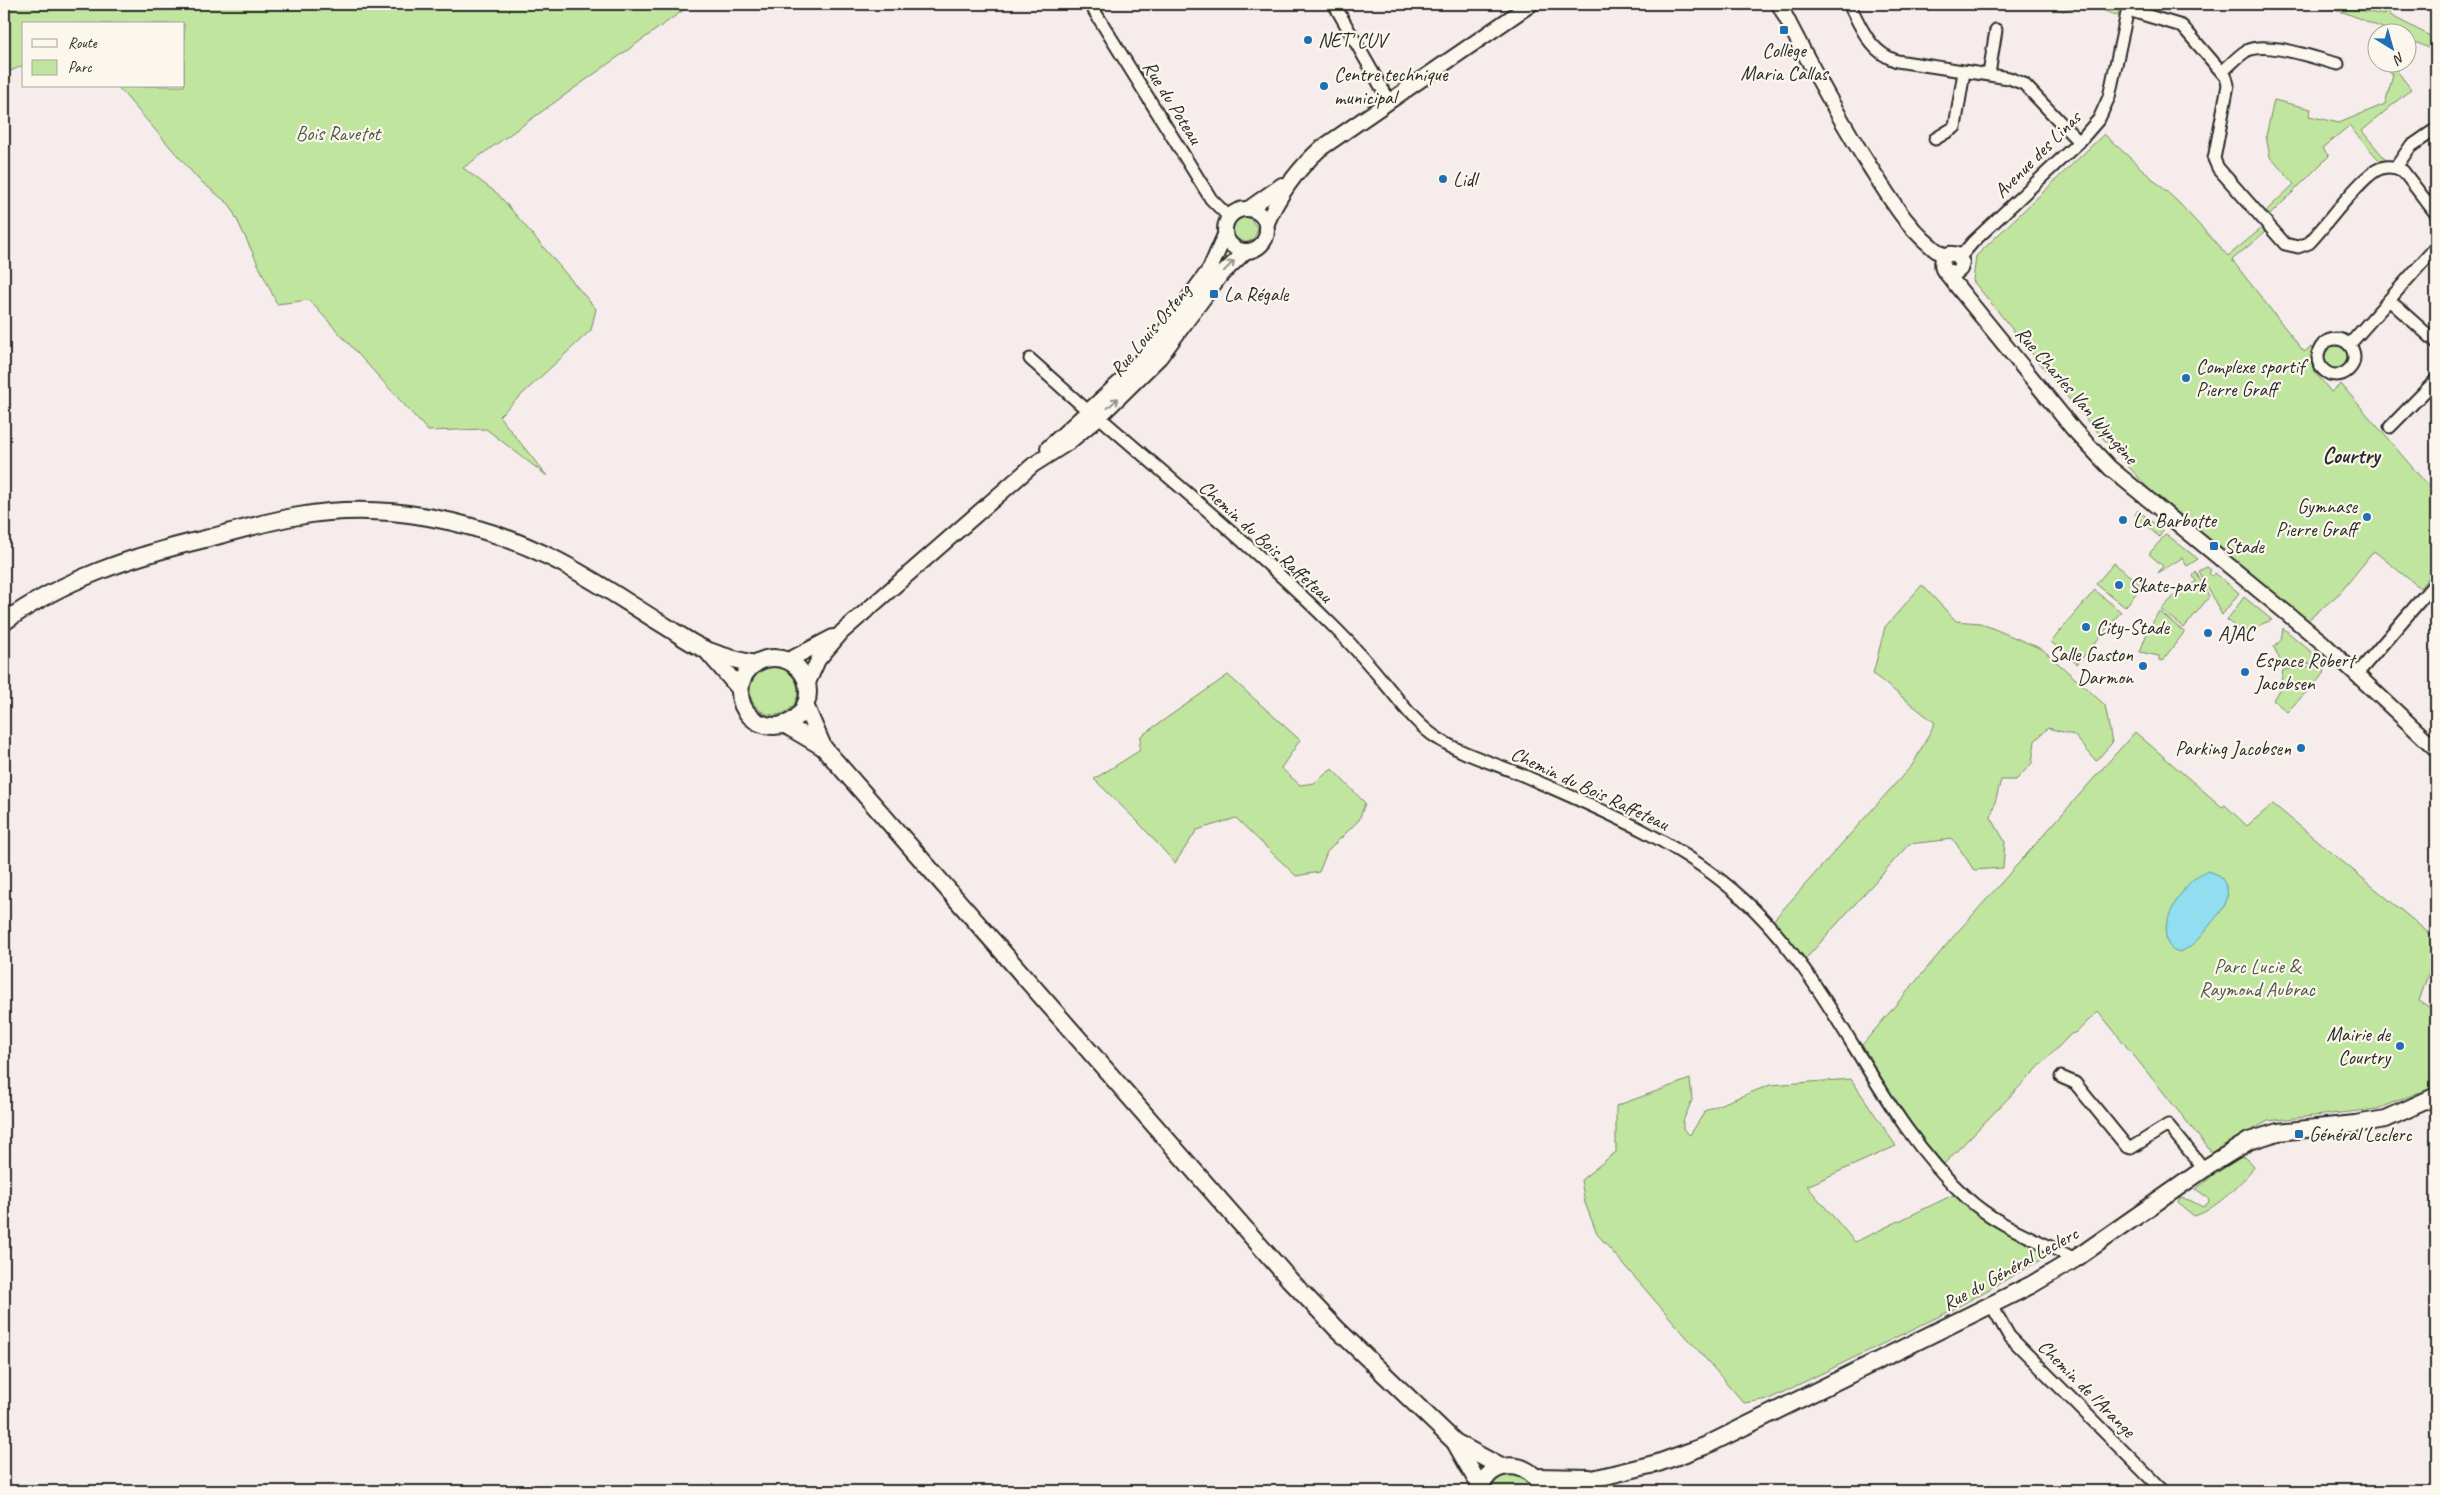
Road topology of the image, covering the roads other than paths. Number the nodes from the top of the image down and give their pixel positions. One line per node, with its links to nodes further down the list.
1 (1090, 4): 20 (street, Rue du Poteau)
2 (1334, 4): 12 (street)
3 (1531, 4): 12 (street)
4 (1779, 4): 25 (street)
5 (1850, 4): 9 (street)
6 (2129, 7): 10 (street); 15 (street, Avenue des Linas)
7 (1996, 30): 11 (street)
8 (2338, 64): 10 (street)
9 (1964, 72): 11 (street); 14 (street)
10 (2222, 72): 16 (street)
11 (1989, 74): 15 (street)
12 (1389, 101): 17 (street)
13 (2436, 129): 16 (street)
14 (1935, 139)
15 (2079, 142): 26 (street, Avenue des Linas)
16 (2396, 167): 19 (street)
17 (1291, 179): 18 (street); 21 (street)
18 (1248, 209): 20 (street); 21 (street)
19 (2436, 214)
20 (1229, 218): 22 (street)
21 (1266, 226): 24 (street)
22 (1226, 235): 24 (street); 34 (street, Rue Louis Osteng)
23 (2436, 247): 29 (street)
24 (1246, 251): 34 (street, Rue Louis Osteng, one-way to 24)
25 (1944, 256): 26 (street); 27 (street)
26 (1961, 261): 27 (street); 28 (street, Rue Charles Van Wyngène)
27 (1946, 271): 28 (street, Rue Charles Van Wyngène)
28 (1967, 296): 42 (street, Rue Charles Van Wyngène)
29 (2389, 300): 30 (street); 31 (street)
30 (2436, 342)
31 (2349, 345)
32 (1030, 359): 34 (street, Chemin du Bois Raffeteau)
33 (2436, 380): 35 (street)
34 (1093, 414): 38 (street, Rue Louis Osteng); 52 (street, Chemin du Bois Raffeteau)
35 (2390, 426)
36 (2436, 582): 42 (street)
37 (4, 622): 39 (main road)
38 (842, 632): 40 (street, Rue Louis Osteng); 43 (street, Rue Louis Osteng)
39 (706, 650): 41 (main road); 44 (main road)
40 (787, 661): 41 (main road); 43 (main road)
41 (755, 664): 44 (main road)
42 (2357, 674): 48 (street, Rue Charles Van Wyngène)
43 (807, 685): 45 (main road)
44 (740, 689): 46 (main road)
45 (805, 705): 46 (main road); 47 (main road)
46 (784, 724): 47 (main road)
47 (823, 747): 54 (main road)
48 (2436, 749)
49 (2061, 1077): 51 (street)
50 (2436, 1098): 51 (main road, Rue du Général Leclerc)
51 (2204, 1169): 52 (main road, Rue du Général Leclerc)
52 (2075, 1259): 53 (main road, Rue du Général Leclerc)
53 (1992, 1306): 56 (main road, Rue du Général Leclerc); 60 (street, Chemin de l'Arange)
54 (1454, 1442): 55 (main road); 58 (main road)
55 (1501, 1467): 57 (main road); 58 (main road)
56 (1597, 1478): 57 (main road, Rue du Général Leclerc); 59 (main road, Rue du Général Leclerc)
57 (1539, 1484)
58 (1481, 1489)
59 (1566, 1491)
60 (2163, 1491)

